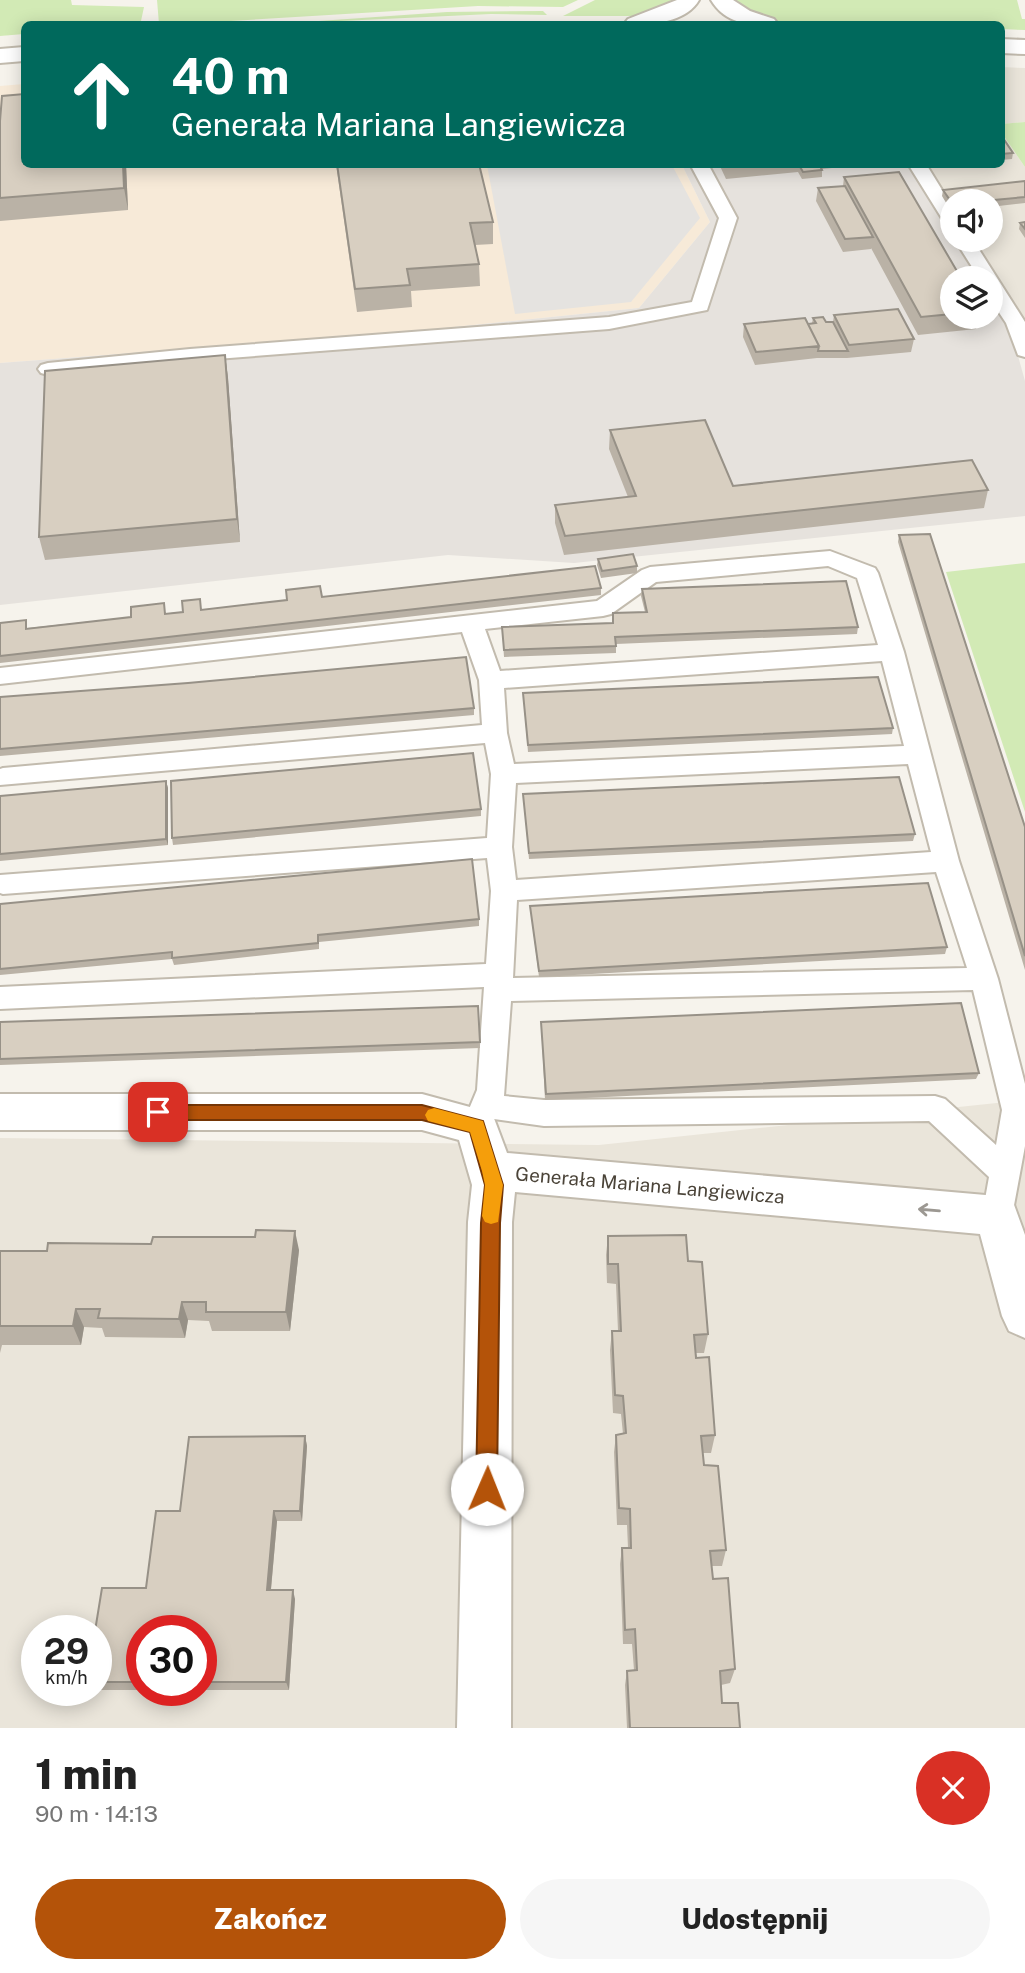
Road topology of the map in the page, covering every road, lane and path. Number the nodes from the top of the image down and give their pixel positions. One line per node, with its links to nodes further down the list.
1 (689, 10): 3 (street)
2 (719, 10): 4 (street)
3 (647, 21)
4 (756, 21)
5 (1005, 46): 6 (street)
6 (1025, 47)
7 (21, 54): 8 (street)
8 (0, 56)
9 (701, 168): 14 (lane)
10 (919, 168): 11 (lane)
11 (940, 201)
12 (1003, 302): 13 (lane)
13 (1025, 351)
14 (48, 369)
15 (471, 623): 16 (lane); 17 (lane); 18 (lane)
16 (892, 652): 18 (lane); 20 (lane)
17 (0, 676)
18 (491, 680): 19 (lane)
19 (495, 733): 21 (lane); 22 (lane)
20 (919, 754): 21 (lane); 24 (lane)
21 (504, 774): 23 (lane)
22 (3, 777)
23 (499, 847): 25 (lane); 26 (lane)
24 (946, 860): 26 (lane); 27 (lane)
25 (3, 884)
26 (503, 891): 28 (lane)
27 (984, 979): 28 (lane); 33 (lane)
28 (498, 982): 29 (lane); 31 (lane)
29 (0, 998)
30 (0, 1112): 31 (street)
31 (481, 1116): 32 (street, Generała Mariana Langiewicza); 33 (lane)
32 (492, 1171): 34 (street, Generała Mariana Langiewicza, one-way to 32); 36 (street)
33 (1006, 1173): 34 (lane)
34 (997, 1216): 35 (street)
35 (1025, 1316)
36 (484, 1728)

